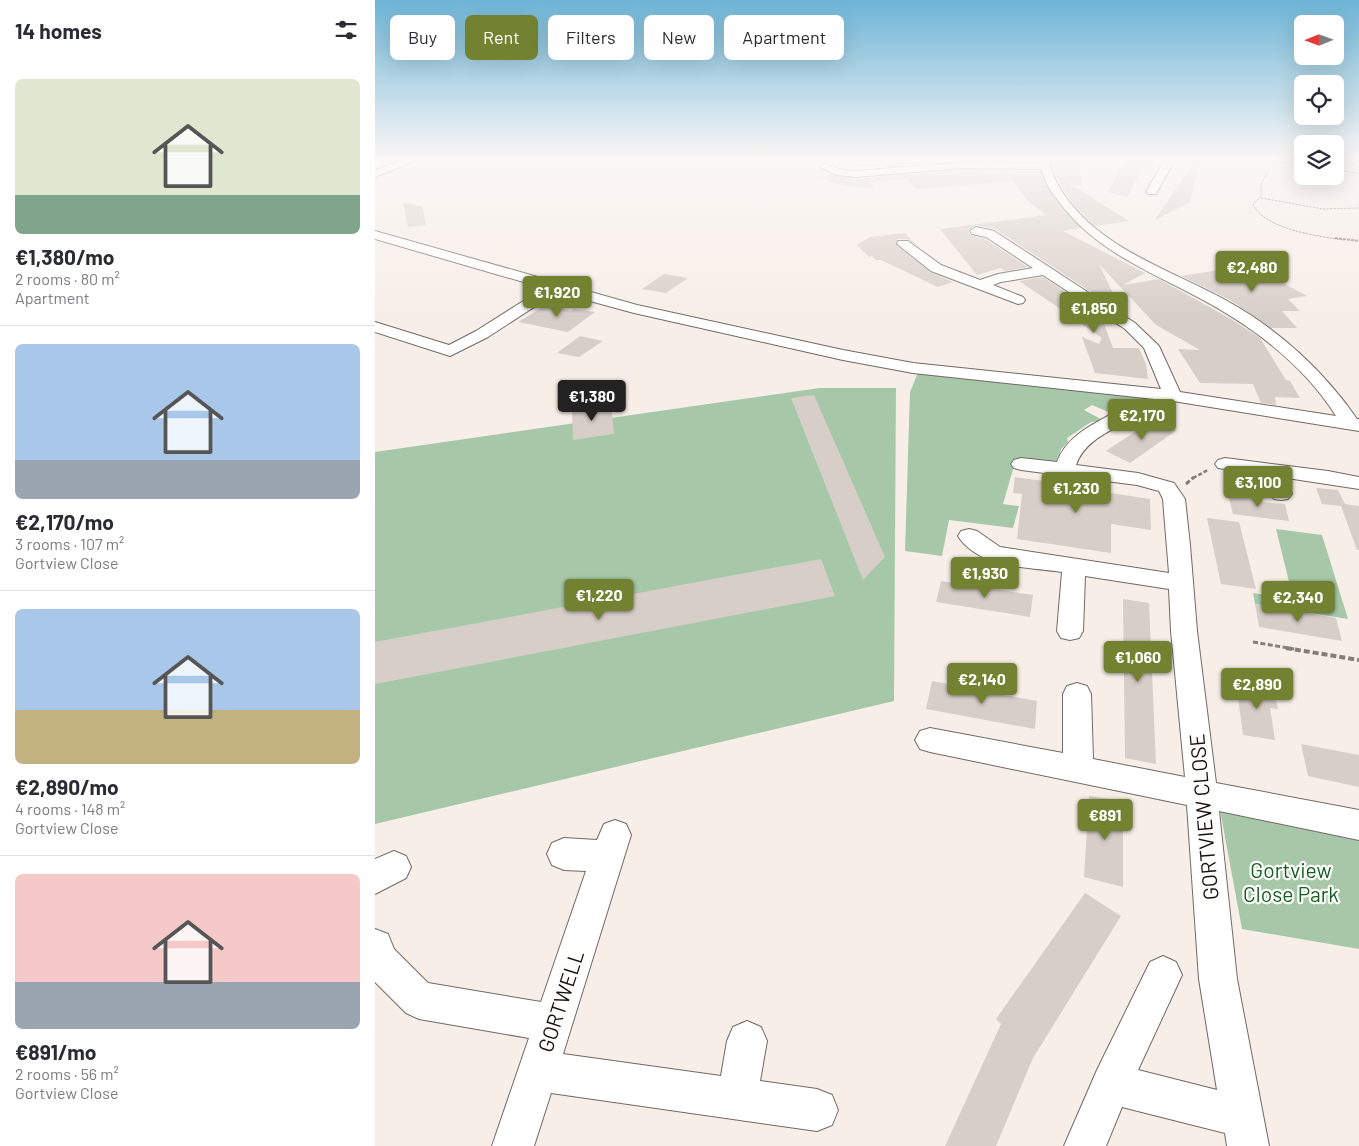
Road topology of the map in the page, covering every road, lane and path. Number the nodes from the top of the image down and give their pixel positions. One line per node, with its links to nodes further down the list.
1 (1076, 210): 4 (street)
2 (1254, 210): 7 (path)
3 (1091, 215): 4 (street)
4 (1101, 228): 16 (street)
5 (976, 231): 9 (street)
6 (375, 235): 10 (street)
7 (1359, 241)
8 (900, 247): 11 (street)
9 (1046, 270): 11 (street); 14 (street)
10 (555, 286): 13 (street); 14 (street)
11 (979, 286): 12 (street)
12 (1018, 300)
13 (375, 327)
14 (1173, 396): 16 (street)
15 (1094, 411): 19 (street)
16 (1355, 424)
17 (1021, 464): 19 (street, GORTVIEW CLOSE)
18 (1220, 467): 20 (street); 22 (path)
19 (1064, 470): 26 (street, GORTVIEW CLOSE)
20 (1275, 470): 21 (street); 23 (street)
21 (1359, 483)
22 (1185, 485)
23 (1281, 494)
24 (969, 536): 25 (street)
25 (1074, 567): 26 (street); 27 (street)
26 (1181, 584): 33 (street, GORTVIEW CLOSE)
27 (1071, 631)
28 (1253, 642): 29 (path)
29 (1359, 660)
30 (1077, 694): 32 (street)
31 (931, 740): 32 (street)
32 (1078, 769): 33 (street)
33 (1202, 794): 34 (street); 44 (street, GORTVIEW CLOSE)
34 (1359, 826)
35 (564, 854): 38 (street, GORTWELL)
36 (375, 947): 38 (street)
37 (1163, 975): 41 (street)
38 (553, 1023): 40 (street, GORTWELL)
39 (747, 1041): 42 (street)
40 (537, 1071): 42 (street); 45 (street, GORTWELL)
41 (1111, 1084): 44 (street); 46 (street)
42 (737, 1099): 43 (street)
43 (817, 1110)
44 (1245, 1131)
45 (513, 1146)
46 (1085, 1146)

